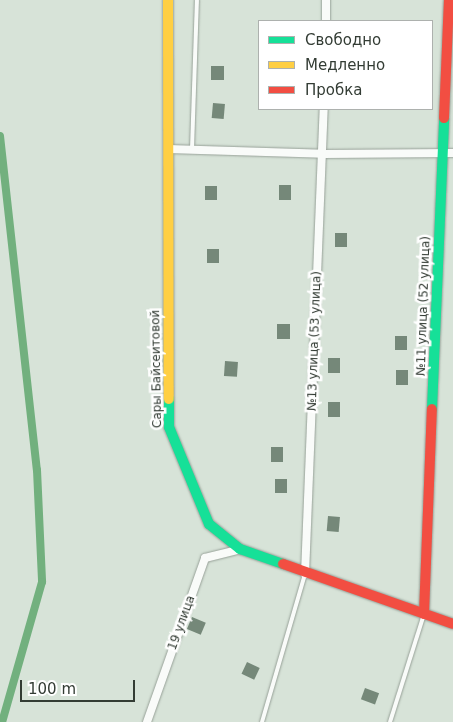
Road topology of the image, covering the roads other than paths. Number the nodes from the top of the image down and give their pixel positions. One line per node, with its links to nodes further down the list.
1 (168, 0): 7 (street, Сары Байсеитовой)
2 (198, 0): 8 (lane)
3 (326, 0): 5 (street)
4 (449, 0): 9 (street, №11 улица (52 улица))
5 (326, 20)
6 (324, 110): 10 (street, №13 улица (53 улица))
7 (168, 149): 8 (street); 11 (street, Сары Байсеитовой)
8 (192, 150): 10 (street)
9 (448, 153): 10 (street); 13 (street, №11 улица (52 улица))
10 (323, 154): 12 (street, №13 улица (53 улица))
11 (240, 549): 12 (street, Сары Байсеитовой); 15 (street, 19 улица)
12 (305, 574): 13 (street, Сары Байсеитовой); 16 (lane)
13 (424, 614): 14 (street, Сары Байсеитовой); 17 (lane)
14 (453, 624)
15 (147, 722)
16 (262, 722)
17 (390, 722)

